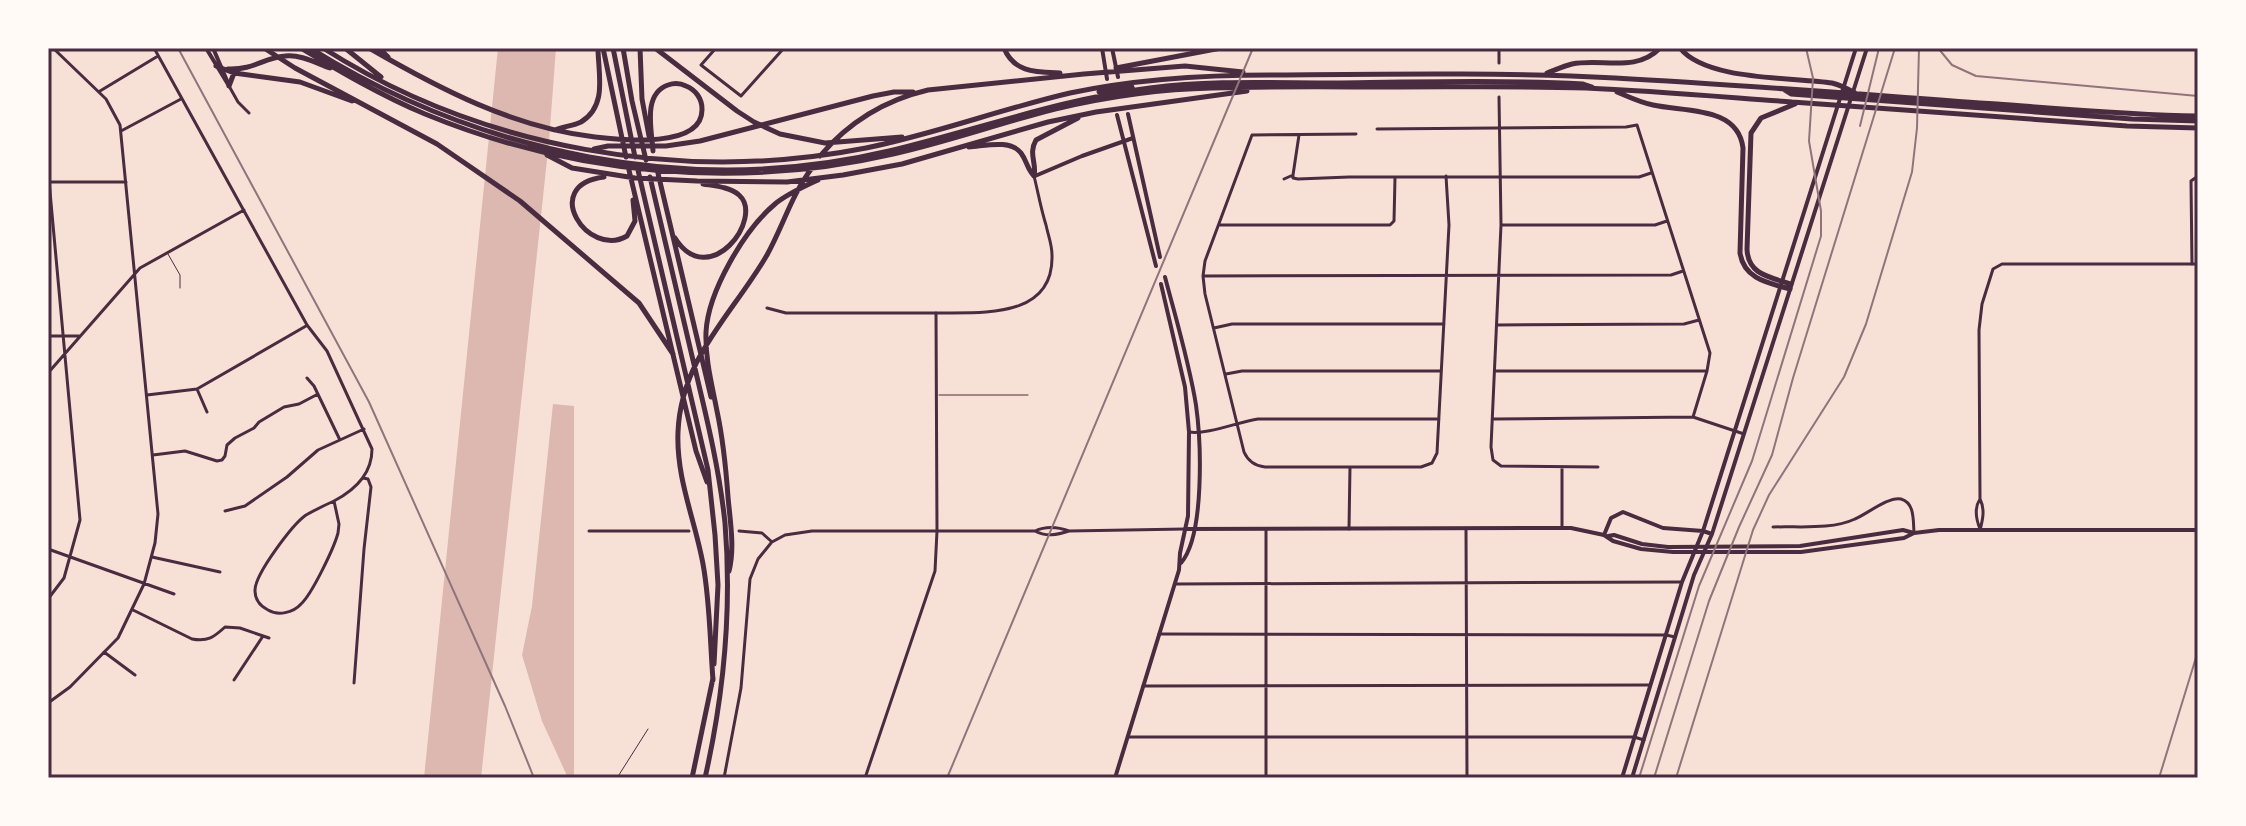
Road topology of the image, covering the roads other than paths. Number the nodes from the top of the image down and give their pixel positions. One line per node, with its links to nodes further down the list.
1 (53, 48): 47 (street)
2 (154, 48): 28 (street)
3 (206, 48): 31 (main road)
4 (213, 48): 33 (main road)
5 (264, 48): 54 (highway)
6 (301, 48): 35 (highway)
7 (312, 48): 59 (highway)
8 (323, 48): 43 (highway)
9 (345, 48): 43 (highway)
10 (369, 48): 29 (highway)
11 (379, 48): 29 (highway)
12 (600, 48): 64 (highway); 89 (highway)
13 (613, 48): 153 (highway)
14 (623, 48): 179 (highway)
15 (640, 48): 74 (highway)
16 (655, 48): 68 (highway)
17 (716, 48): 18 (street)
18 (784, 48)
19 (1004, 48): 36 (highway)
20 (1102, 48): 37 (main road)
21 (1112, 48): 40 (main road)
22 (1221, 48): 32 (highway)
23 (1499, 48): 30 (street)
24 (1660, 48): 38 (highway)
25 (1680, 48): 50 (highway)
26 (1856, 48): 109 (main road)
27 (1867, 48): 111 (main road)
28 (158, 56): 47 (street); 52 (street)
29 (395, 63): 64 (highway)
30 (1499, 63)
31 (216, 66): 33 (highway); 44 (main road)
32 (1135, 67): 37 (highway); 41 (highway)
33 (223, 69): 34 (highway); 44 (main road)
34 (236, 71): 35 (highway); 44 (highway); 54 (highway)
35 (342, 73): 59 (highway)
36 (1079, 74): 37 (highway); 48 (highway)
37 (1106, 75)
38 (1542, 75): 39 (highway); 42 (highway)
39 (1556, 75): 42 (highway); 49 (highway)
40 (1118, 77)
41 (1226, 82): 42 (highway); 42 (highway); 57 (highway); 68 (highway); 77 (highway)
42 (1253, 82): 45 (highway); 45 (highway)
43 (391, 85): 59 (highway)
44 (229, 86): 56 (street)
45 (1596, 89): 46 (highway)
46 (1609, 89): 53 (highway); 109 (highway)
47 (99, 92): 65 (street)
48 (918, 92): 72 (highway); 198 (highway)
49 (1800, 93): 50 (highway); 55 (highway)
50 (1860, 95): 55 (highway)
51 (1499, 97): 62 (street)
52 (181, 99): 65 (street); 93 (street)
53 (1800, 102): 55 (highway); 109 (highway)
54 (361, 103): 124 (highway)
55 (1955, 108): 61 (highway); 61 (highway)
56 (249, 113)
57 (1086, 114): 71 (highway); 82 (highway)
58 (1128, 114): 69 (main road)
59 (446, 115): 73 (highway); 75 (highway)
60 (1117, 115): 70 (main road)
61 (2198, 122)
62 (1499, 128): 63 (street); 79 (street); 84 (street)
63 (1377, 129)
64 (554, 130): 74 (highway)
65 (121, 131): 92 (street)
66 (1300, 134): 67 (street); 81 (street); 95 (street)
67 (1356, 134)
68 (923, 135): 77 (highway)
69 (1133, 138): 70 (main road); 99 (main road)
70 (1124, 141): 82 (main road); 102 (main road)
71 (960, 147): 82 (highway); 87 (highway)
72 (589, 150): 75 (highway); 76 (highway)
73 (539, 151): 75 (highway); 80 (highway)
74 (653, 151): 97 (highway)
75 (574, 153): 76 (highway)
76 (613, 160): 77 (highway); 77 (highway)
77 (670, 166)
78 (48, 170): 91 (street)
79 (1651, 173): 84 (street); 94 (street)
80 (613, 175): 89 (highway); 90 (highway)
81 (1293, 175): 86 (street); 88 (street)
82 (1034, 176): 114 (street)
83 (1446, 176): 84 (street); 86 (street); 107 (street)
84 (1499, 176): 96 (street)
85 (2198, 176): 100 (street)
86 (1395, 177): 95 (street)
87 (822, 178): 90 (highway); 142 (highway)
88 (1284, 179)
89 (631, 180): 124 (highway)
90 (679, 181): 97 (highway)
91 (49, 182): 92 (street); 121 (street)
92 (126, 182): 104 (street)
93 (244, 210): 98 (street); 117 (street)
94 (1667, 221): 96 (street); 103 (street)
95 (1219, 225): 106 (street)
96 (1501, 225): 105 (street)
97 (672, 232): 142 (highway)
98 (168, 253): 104 (street); 112 (lane)
99 (1160, 257)
100 (2192, 264): 101 (street); 163 (street)
101 (2198, 264)
102 (1156, 266)
103 (1683, 271): 105 (street); 115 (street)
104 (135, 273): 122 (street); 133 (street)
105 (1500, 275): 107 (street); 118 (street)
106 (1203, 276): 107 (street); 119 (street)
107 (1447, 276): 116 (street)
108 (1165, 277): 145 (main road)
109 (1780, 283): 111 (highway); 143 (main road)
110 (1161, 284): 144 (main road)
111 (1791, 286): 146 (main road)
112 (180, 288)
113 (767, 308): 114 (street)
114 (936, 313): 134 (street)
115 (1699, 320): 118 (street); 127 (street)
116 (1444, 324): 119 (street); 125 (street)
117 (307, 325): 131 (street); 141 (street)
118 (1497, 325): 126 (street)
119 (1214, 328): 129 (street)
120 (48, 336): 121 (street)
121 (64, 336): 122 (street); 123 (street)
122 (80, 336): 123 (street)
123 (66, 353): 128 (street); 175 (street)
124 (673, 354): 153 (highway)
125 (1441, 371): 129 (street); 138 (street)
126 (1495, 371): 127 (street); 139 (street)
127 (1707, 371): 137 (street)
128 (48, 373)
129 (1226, 374): 140 (street)
130 (307, 378): 132 (street)
131 (197, 389): 133 (street); 136 (street)
132 (318, 394): 147 (street); 148 (street)
133 (147, 395): 148 (street)
134 (936, 395): 135 (lane); 168 (street)
135 (1028, 395)
136 (207, 412)
137 (1693, 417): 139 (street); 143 (street)
138 (1439, 419): 140 (street); 149 (street)
139 (1493, 419): 150 (street)
140 (1236, 422): 145 (street); 149 (street)
141 (364, 429): 147 (street); 152 (street)
142 (719, 429): 179 (highway)
143 (1734, 430): 146 (street); 169 (main road)
144 (1189, 432): 145 (street); 159 (main road)
145 (1199, 434): 160 (main road)
146 (1744, 434): 171 (main road)
147 (339, 439): 155 (street)
148 (153, 455): 176 (street)
149 (1350, 467): 162 (street)
150 (1562, 467): 151 (street); 158 (street)
151 (1598, 467)
152 (363, 478): 154 (street); 199 (street)
153 (711, 495): 198 (highway)
154 (334, 501): 154 (street)
155 (225, 511)
156 (1773, 527): 170 (street)
157 (1466, 528): 158 (main road); 162 (main road); 182 (street)
158 (1562, 528): 172 (main road)
159 (1186, 529): 160 (main road); 168 (street); 177 (main road)
160 (1195, 529): 161 (main road); 177 (main road)
161 (1266, 529): 162 (main road); 181 (street)
162 (1349, 529)
163 (1980, 530): 164 (main road); 170 (main road)
164 (2198, 530)
165 (589, 531): 166 (street)
166 (689, 531)
167 (739, 531): 173 (street)
168 (937, 531): 173 (street); 215 (street)
169 (1703, 531): 171 (main road); 172 (main road); 180 (main road)
170 (1914, 533): 172 (main road)
171 (1712, 534): 193 (main road)
172 (1606, 536)
173 (772, 542): 214 (street)
174 (48, 549): 175 (street)
175 (71, 557): 183 (street); 186 (street)
176 (152, 557): 178 (street); 183 (street)
177 (1181, 563): 184 (main road)
178 (220, 572)
179 (728, 575): 213 (highway)
180 (1682, 582): 182 (street); 191 (main road)
181 (1266, 583): 182 (street); 184 (street); 189 (street)
182 (1466, 583): 190 (street)
183 (144, 584): 185 (street); 187 (street)
184 (1175, 584): 188 (main road)
185 (174, 594)
186 (48, 599)
187 (133, 610): 192 (street); 195 (street)
188 (1159, 634): 189 (street); 203 (main road)
189 (1266, 634): 190 (street); 200 (street)
190 (1466, 634): 191 (street); 201 (street)
191 (1666, 635): 193 (street); 202 (main road)
192 (263, 636): 194 (street); 197 (street)
193 (1675, 637): 210 (main road)
194 (269, 638)
195 (104, 652): 196 (street); 204 (street)
196 (135, 675)
197 (234, 680)
198 (713, 680): 212 (highway)
199 (354, 683)
200 (1266, 685): 201 (street); 203 (street); 207 (street)
201 (1466, 685): 202 (street); 208 (street)
202 (1650, 685): 209 (main road)
203 (1143, 686): 206 (main road)
204 (48, 703)
205 (648, 729): 211 (lane)
206 (1128, 737): 207 (street); 216 (main road)
207 (1266, 737): 208 (street); 217 (street)
208 (1466, 737): 209 (street); 218 (street)
209 (1634, 737): 210 (street); 219 (main road)
210 (1644, 740): 220 (main road)
211 (617, 778)
212 (692, 778)
213 (705, 778)
214 (724, 778)
215 (865, 778)
216 (1115, 778)
217 (1266, 778)
218 (1467, 778)
219 (1622, 778)
220 (1632, 778)

